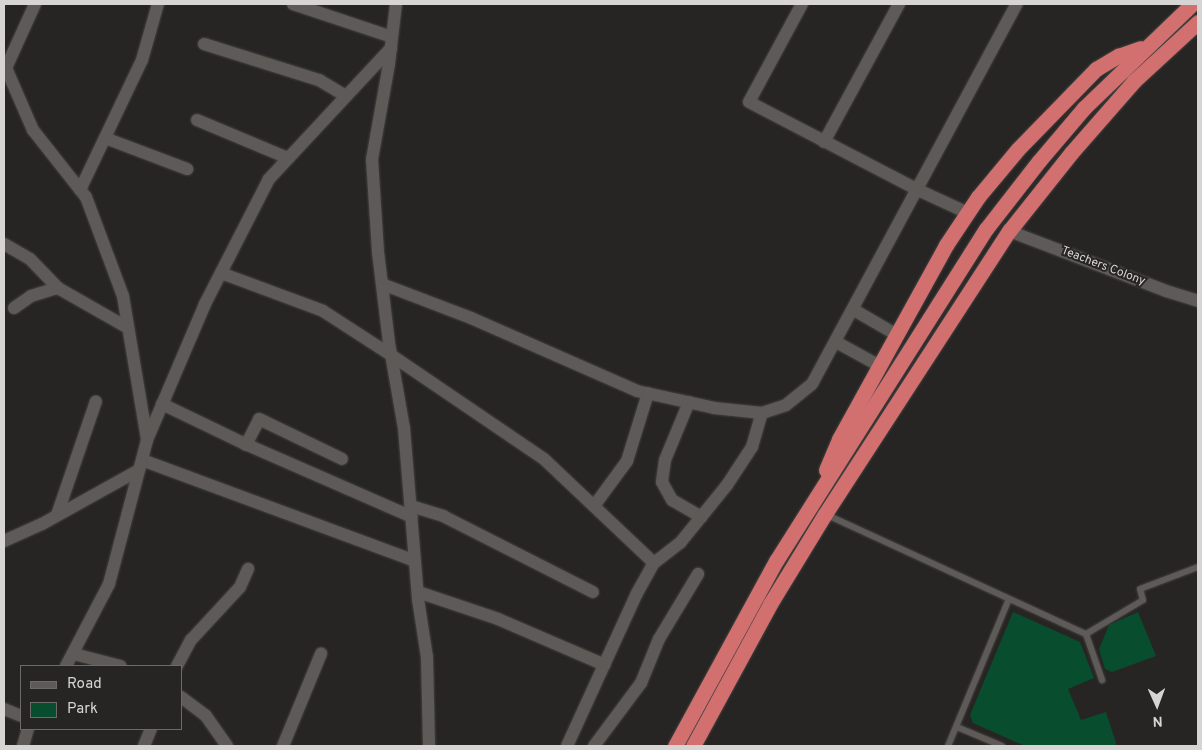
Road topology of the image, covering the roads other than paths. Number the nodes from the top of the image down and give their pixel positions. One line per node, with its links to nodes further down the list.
1 (35, 4): 13 (street)
2 (158, 4): 16 (street)
3 (293, 4): 10 (street)
4 (396, 4): 10 (street)
5 (802, 4): 17 (street)
6 (899, 4): 17 (street)
7 (1017, 4): 21 (street)
8 (1192, 4): 12 (highway)
9 (1198, 22): 23 (highway)
10 (392, 43): 14 (street); 26 (street)
11 (204, 44): 14 (street)
12 (1147, 45): 22 (highway); 46 (highway)
13 (5, 68): 20 (street)
14 (346, 96): 18 (street)
15 (197, 120): 18 (street)
16 (105, 138): 19 (street); 20 (street)
17 (824, 142): 21 (street)
18 (288, 158): 25 (street)
19 (187, 169)
20 (80, 190): 31 (street)
21 (918, 190): 22 (street); 30 (street)
22 (968, 213): 32 (highway)
23 (1010, 231): 28 (street, Teachers Colony); 48 (highway)
24 (4, 244): 27 (street)
25 (221, 273): 34 (street); 39 (street)
26 (382, 284): 34 (street); 36 (street)
27 (58, 288): 29 (street); 31 (street)
28 (1198, 301)
29 (14, 308)
30 (854, 310): 32 (street); 33 (street)
31 (128, 328): 41 (street)
32 (897, 335): 35 (highway)
33 (836, 342): 35 (street); 40 (street)
34 (391, 355): 45 (street); 47 (street)
35 (880, 366): 46 (highway)
36 (648, 393): 38 (street); 45 (street)
37 (96, 401): 49 (street)
38 (688, 402): 40 (street); 50 (street)
39 (162, 404): 41 (street); 42 (street)
40 (762, 413): 50 (street)
41 (147, 440): 44 (street)
42 (246, 445): 43 (street); 47 (street)
43 (342, 459)
44 (140, 465): 49 (street); 52 (street); 61 (street)
45 (594, 506): 53 (street)
46 (812, 506): 48 (highway); 81 (highway)
47 (411, 512): 52 (street); 58 (street)
48 (825, 514): 59 (lane); 82 (highway)
49 (57, 515): 51 (street)
50 (701, 517): 53 (street)
51 (4, 541)
52 (415, 561): 57 (street)
53 (654, 563): 66 (street)
54 (1198, 567): 60 (lane)
55 (248, 569): 65 (street)
56 (698, 574): 80 (street)
57 (418, 592): 66 (street); 78 (street)
58 (593, 592)
59 (1009, 599): 60 (lane); 71 (lane)
60 (1086, 634): 67 (lane)
61 (74, 654): 63 (street); 64 (street)
62 (321, 654): 77 (street)
63 (67, 665)
64 (116, 665)
65 (178, 665)
66 (605, 665): 79 (street)
67 (1102, 680)
68 (182, 698): 76 (street)
69 (4, 709): 70 (street)
70 (20, 716)
71 (957, 727): 83 (lane); 84 (lane)
72 (28, 730): 74 (street)
73 (151, 730): 75 (street)
74 (23, 746)
75 (144, 746)
76 (227, 746)
77 (283, 746)
78 (430, 746)
79 (567, 746)
80 (594, 746)
81 (675, 746)
82 (693, 746)
83 (948, 746)
84 (1002, 746)

